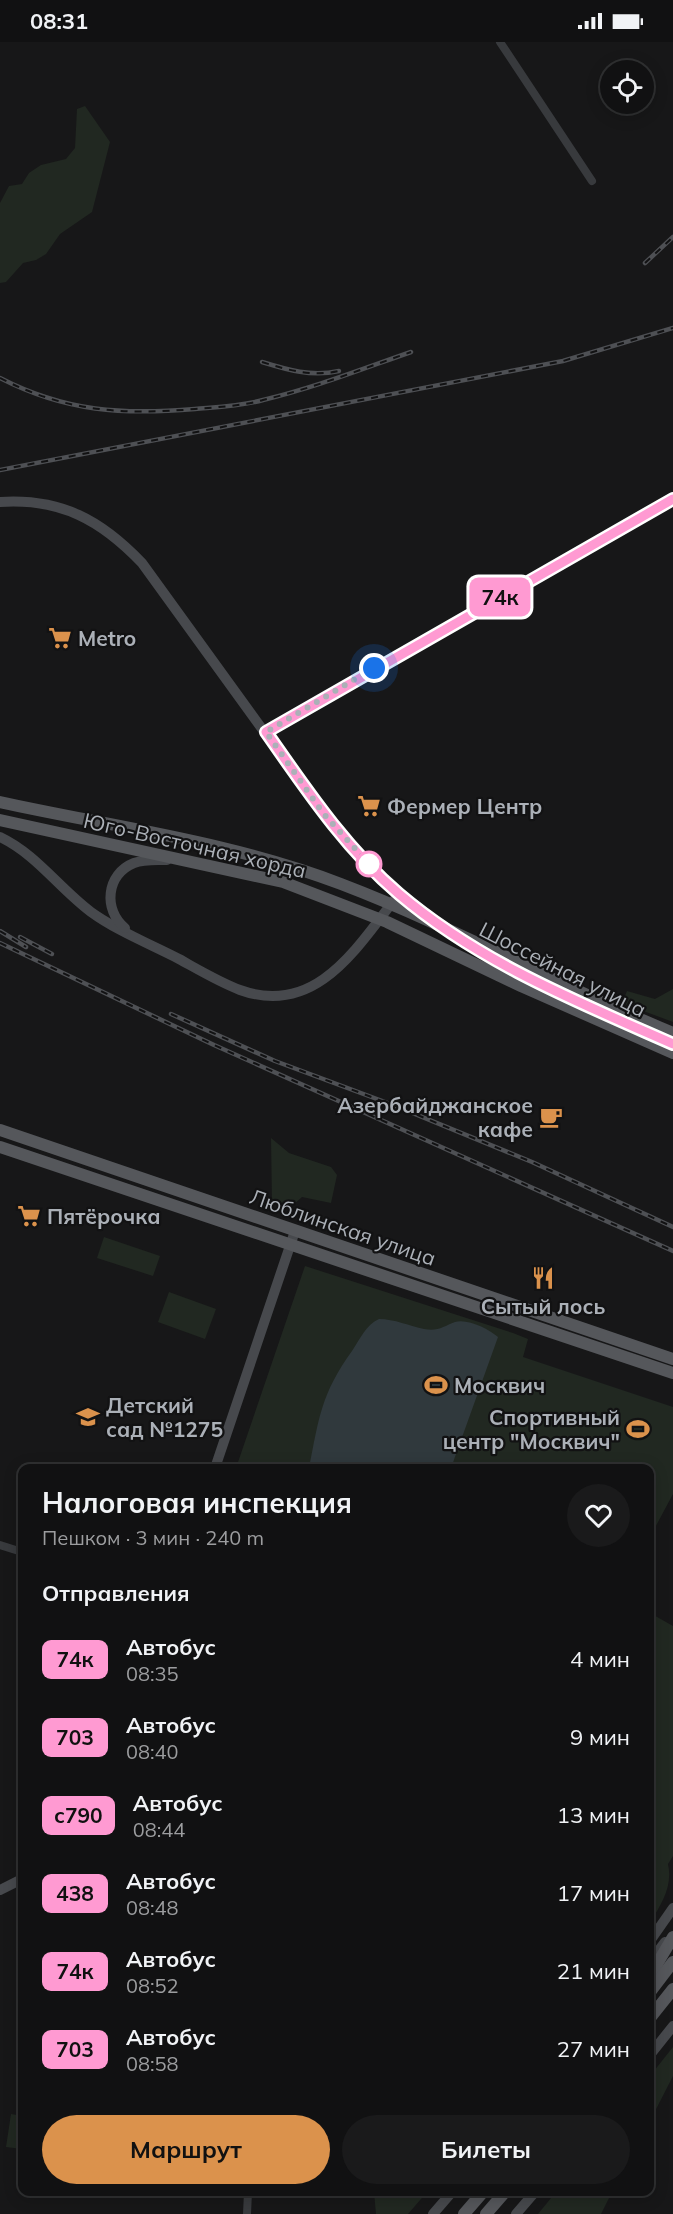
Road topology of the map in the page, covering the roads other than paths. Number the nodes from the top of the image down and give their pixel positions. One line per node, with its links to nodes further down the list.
1 (500, 42): 2 (street)
2 (592, 181)
3 (673, 499): 5 (street)
4 (0, 502): 5 (main road, Шоссейная улица)
5 (266, 732): 10 (main road, Шоссейная улица)
6 (0, 802): 12 (main road, Юго-Восточная хорда)
7 (0, 820): 9 (main road, Юго-Восточная хорда)
8 (0, 837): 11 (main road)
9 (214, 865): 11 (main road); 14 (main road, Юго-Восточная хорда)
10 (399, 894): 11 (main road); 13 (main road, Шоссейная улица)
11 (140, 938)
12 (673, 1033)
13 (673, 1044)
14 (673, 1053)
15 (0, 1130): 17 (main road, Люблинская улица)
16 (0, 1147): 18 (main road, Люблинская улица)
17 (295, 1231): 18 (main road); 19 (main road, Люблинская улица)
18 (291, 1244): 20 (main road, Люблинская улица); 21 (main road)
19 (673, 1359)
20 (673, 1372)
21 (216, 1464)
22 (0, 1545): 23 (street)
23 (18, 1551)
24 (18, 1881): 25 (main road)
25 (0, 1890)
26 (673, 1908): 27 (main road)
27 (654, 1935)
28 (673, 1935): 29 (main road); 31 (main road)
29 (654, 1957)
30 (673, 1962): 32 (main road)
31 (654, 1969)
32 (654, 1987)
33 (673, 1989): 34 (main road)
34 (654, 2013)
35 (673, 2026): 36 (main road)
36 (654, 2050)
37 (248, 2196): 42 (street)
38 (449, 2196): 43 (main road)
39 (480, 2196): 44 (main road)
40 (502, 2196): 45 (main road)
41 (532, 2196): 46 (main road)
42 (247, 2214)
43 (433, 2214)
44 (464, 2214)
45 (486, 2214)
46 (516, 2214)

